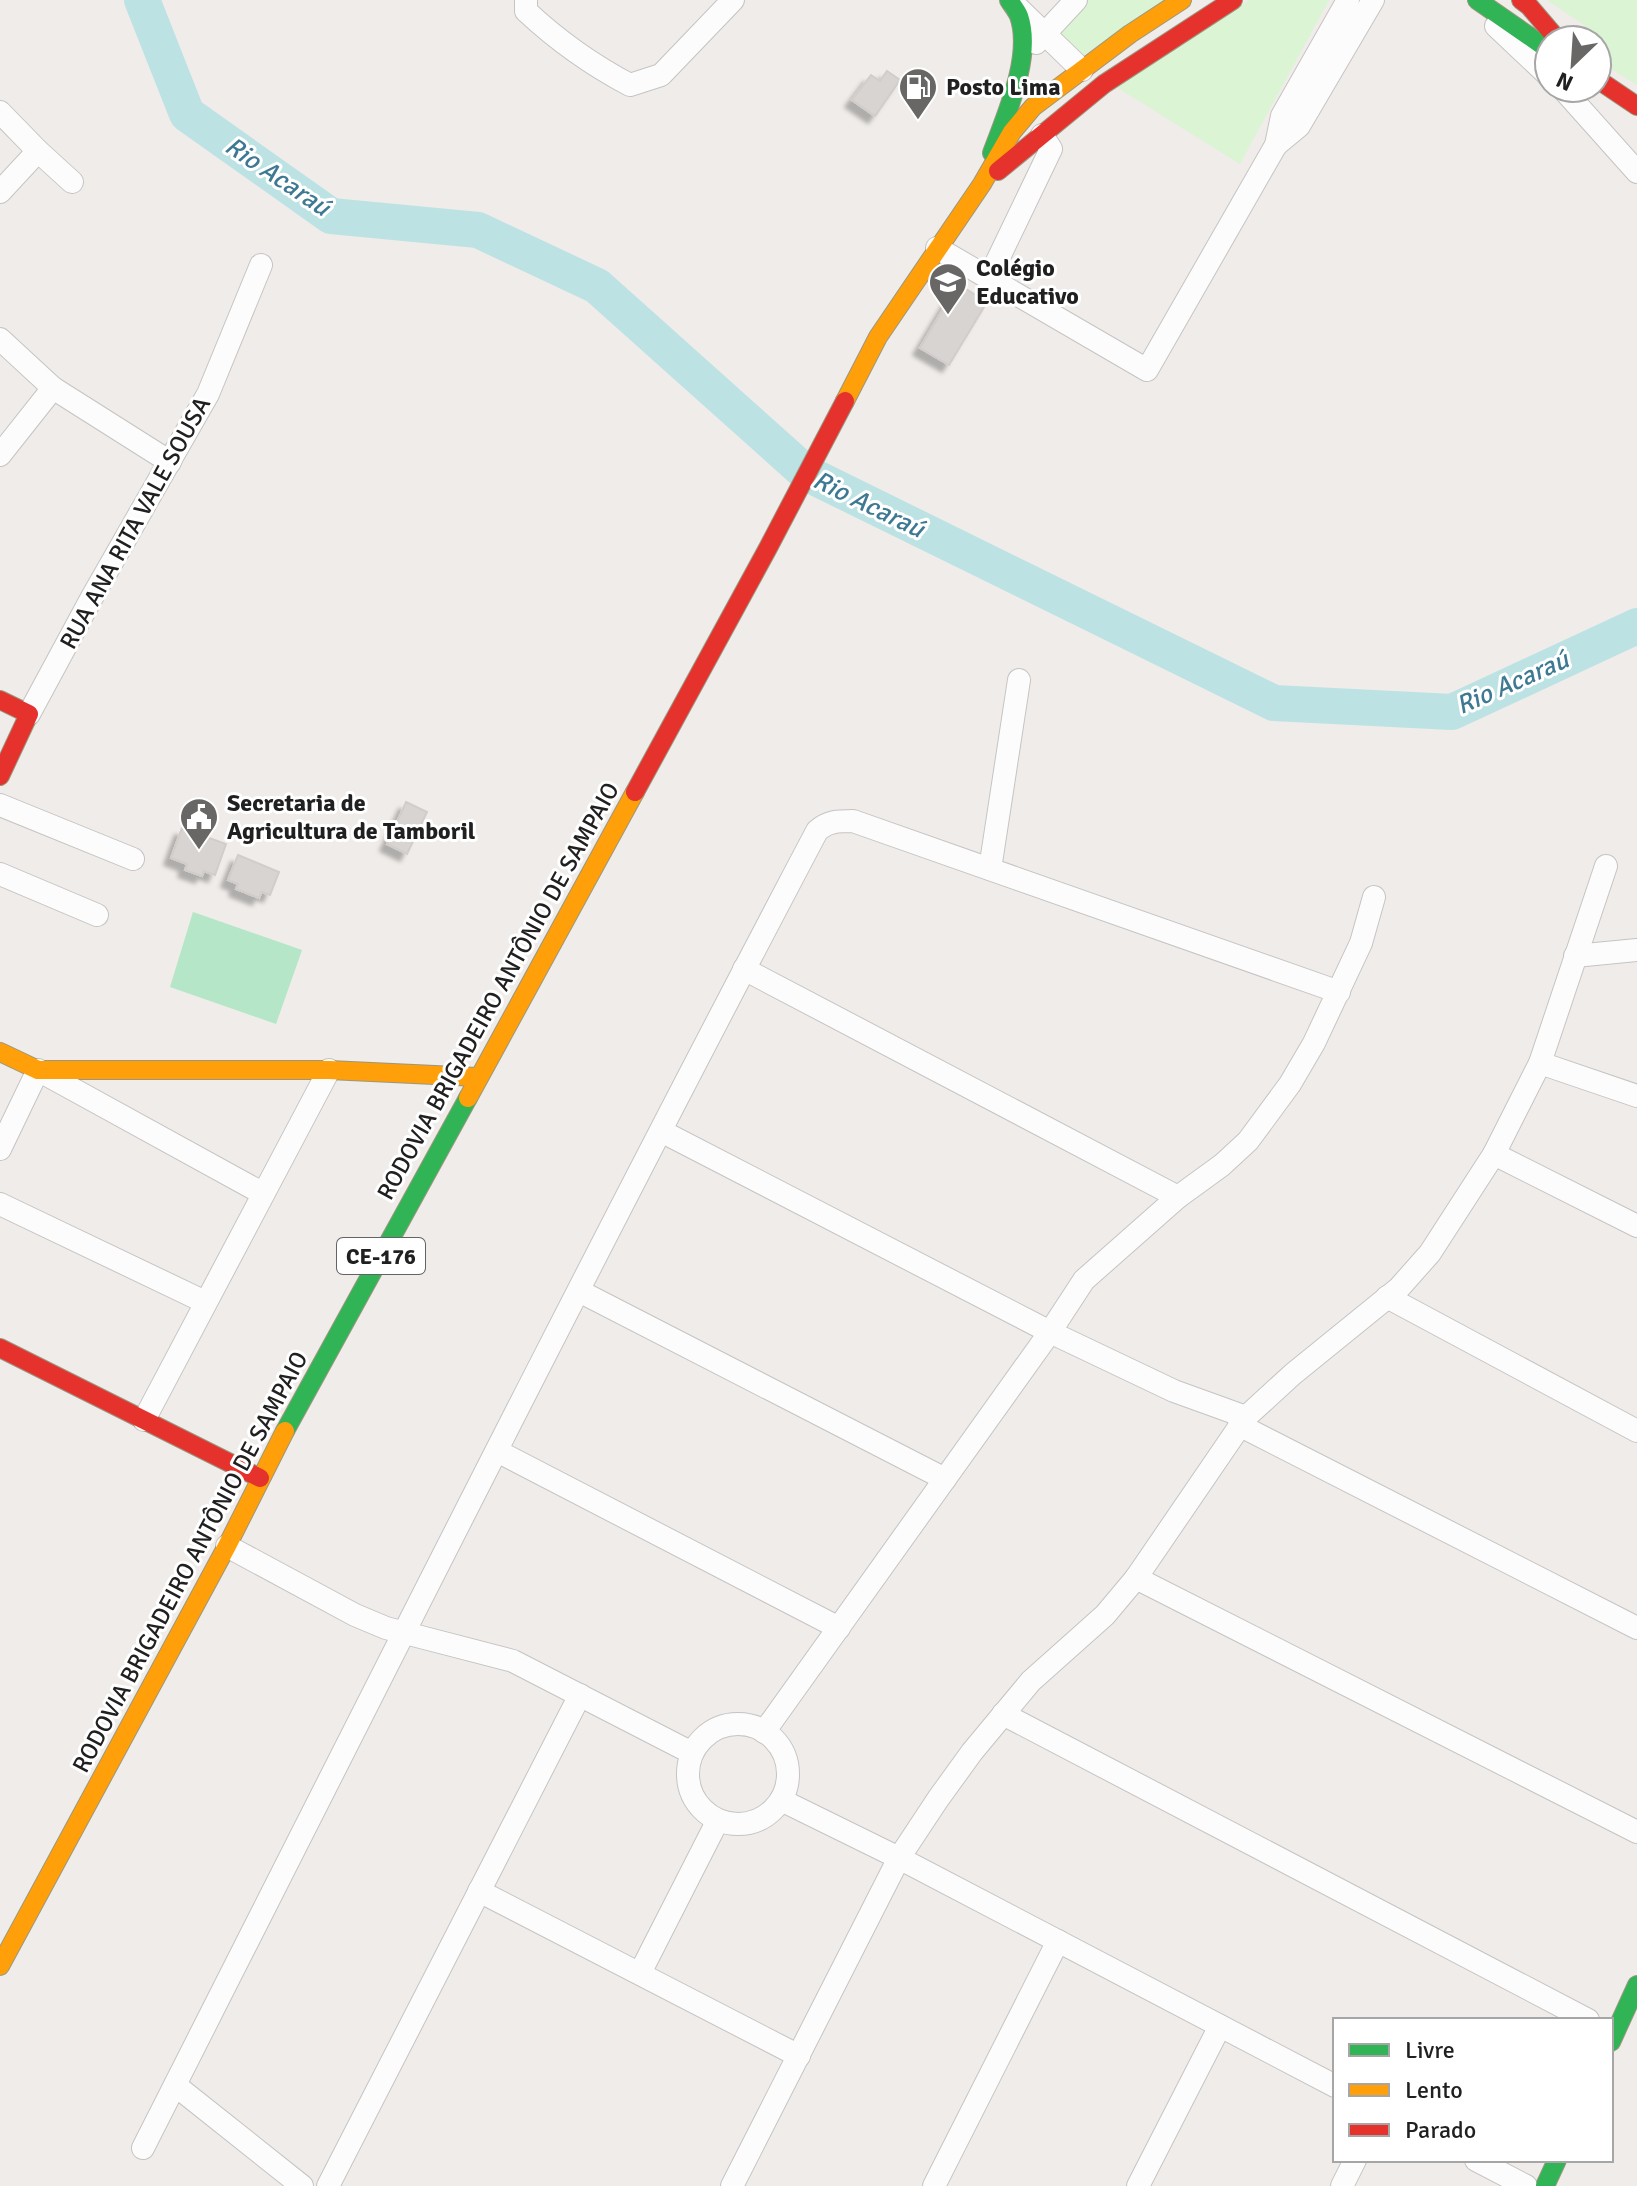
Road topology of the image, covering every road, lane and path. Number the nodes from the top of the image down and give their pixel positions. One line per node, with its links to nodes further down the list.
1 (526, 0): 2 (street)
2 (733, 0)
3 (1076, 0): 13 (street)
4 (1182, 0): 18 (main road, CE-176)
5 (1233, 0): 23 (main road, CE-176)
6 (1373, 0): 16 (street)
7 (1469, 0): 17 (street)
8 (1477, 0): 14 (main road)
9 (1521, 0): 12 (main road)
10 (1011, 2): 13 (street); 15 (main road)
11 (1343, 3): 16 (street)
12 (1544, 24)
13 (1045, 34): 15 (street); 18 (street)
14 (1533, 39)
15 (1021, 59): 27 (main road)
16 (1326, 60): 31 (street)
17 (1533, 61)
18 (1082, 70): 27 (main road, CE-176)
19 (1613, 90): 21 (main road)
20 (1576, 104): 25 (street)
21 (1637, 106)
22 (0, 112): 24 (street)
23 (1042, 135): 27 (main road, CE-176); 31 (street)
24 (38, 151): 26 (street); 28 (street)
25 (1637, 172)
26 (72, 182)
27 (982, 184): 29 (main road, CE-176)
28 (0, 192)
29 (937, 248): 31 (street); 55 (main road, RODOVIA BRIGADEIRO ANTÔNIO DE SAMPAIO / CE-176)
30 (261, 265): 35 (street, RUA ANA RITA VALE SOUSA)
31 (989, 278)
32 (0, 339): 33 (street)
33 (53, 388): 34 (street); 35 (street)
34 (0, 455)
35 (170, 462): 38 (street, RUA ANA RITA VALE SOUSA)
36 (1019, 680): 43 (street)
37 (0, 700): 38 (main road)
38 (29, 714): 39 (main road, RUA ANA RITA VALE SOUSA)
39 (0, 776)
40 (0, 805): 41 (street)
41 (133, 859)
42 (1606, 866): 48 (street)
43 (990, 869): 49 (street); 50 (street)
44 (0, 874): 46 (street)
45 (1374, 897): 50 (street)
46 (97, 915)
47 (1637, 950): 48 (street)
48 (1575, 956): 52 (street)
49 (744, 969): 57 (street); 61 (street)
50 (1339, 992): 61 (street)
51 (0, 1052): 53 (main road)
52 (1540, 1063): 56 (street); 59 (street)
53 (38, 1070): 54 (main road); 58 (street); 60 (street)
54 (329, 1070): 55 (main road); 60 (street)
55 (477, 1077): 73 (main road, RODOVIA BRIGADEIRO ANTÔNIO DE SAMPAIO / CE-176)
56 (1637, 1096)
57 (661, 1131): 64 (street); 67 (street)
58 (0, 1149)
59 (1494, 1154): 63 (street); 65 (street)
60 (262, 1193): 66 (street)
61 (1178, 1197): 67 (street)
62 (0, 1204): 66 (street)
63 (1637, 1226)
64 (579, 1291): 72 (street); 74 (street)
65 (1387, 1297): 70 (street); 71 (street)
66 (205, 1302): 69 (street)
67 (1050, 1332): 70 (street); 74 (street)
68 (0, 1348): 69 (main road)
69 (144, 1420): 73 (main road)
70 (1242, 1421): 76 (street); 78 (street)
71 (1637, 1431)
72 (497, 1451): 77 (street); 79 (street)
73 (260, 1478): 75 (main road, RODOVIA BRIGADEIRO ANTÔNIO DE SAMPAIO / CE-176)
74 (945, 1479): 77 (street)
75 (227, 1546): 79 (street); 90 (main road, RODOVIA BRIGADEIRO ANTÔNIO DE SAMPAIO / CE-176)
76 (1136, 1578): 81 (street); 86 (street)
77 (839, 1628): 82 (street)
78 (1637, 1628)
79 (405, 1631): 80 (street); 97 (street)
80 (580, 1695): 83 (street); 88 (street)
81 (1003, 1714): 87 (street); 93 (street)
82 (764, 1732): 83 (street); 84 (street)
83 (692, 1753): 85 (street)
84 (781, 1800): 85 (street); 87 (street)
85 (718, 1820): 91 (street)
86 (1637, 1832)
87 (899, 1858): 89 (street); 96 (street)
88 (479, 1891): 91 (street); 104 (street)
89 (1058, 1941): 94 (street); 106 (street)
90 (0, 1966)
91 (640, 1973): 96 (street)
92 (1637, 1985): 95 (main road)
93 (1584, 2018)
94 (1220, 2026): 98 (street); 107 (street)
95 (1613, 2034)
96 (799, 2056): 105 (street)
97 (175, 2085): 99 (street); 103 (street)
98 (1333, 2085)
99 (143, 2148)
100 (1354, 2162): 108 (street)
101 (1480, 2162): 109 (street)
102 (1556, 2162): 110 (main road)
103 (302, 2186)
104 (328, 2186)
105 (732, 2186)
106 (934, 2186)
107 (1138, 2186)
108 (1342, 2186)
109 (1526, 2186)
110 (1545, 2186)

